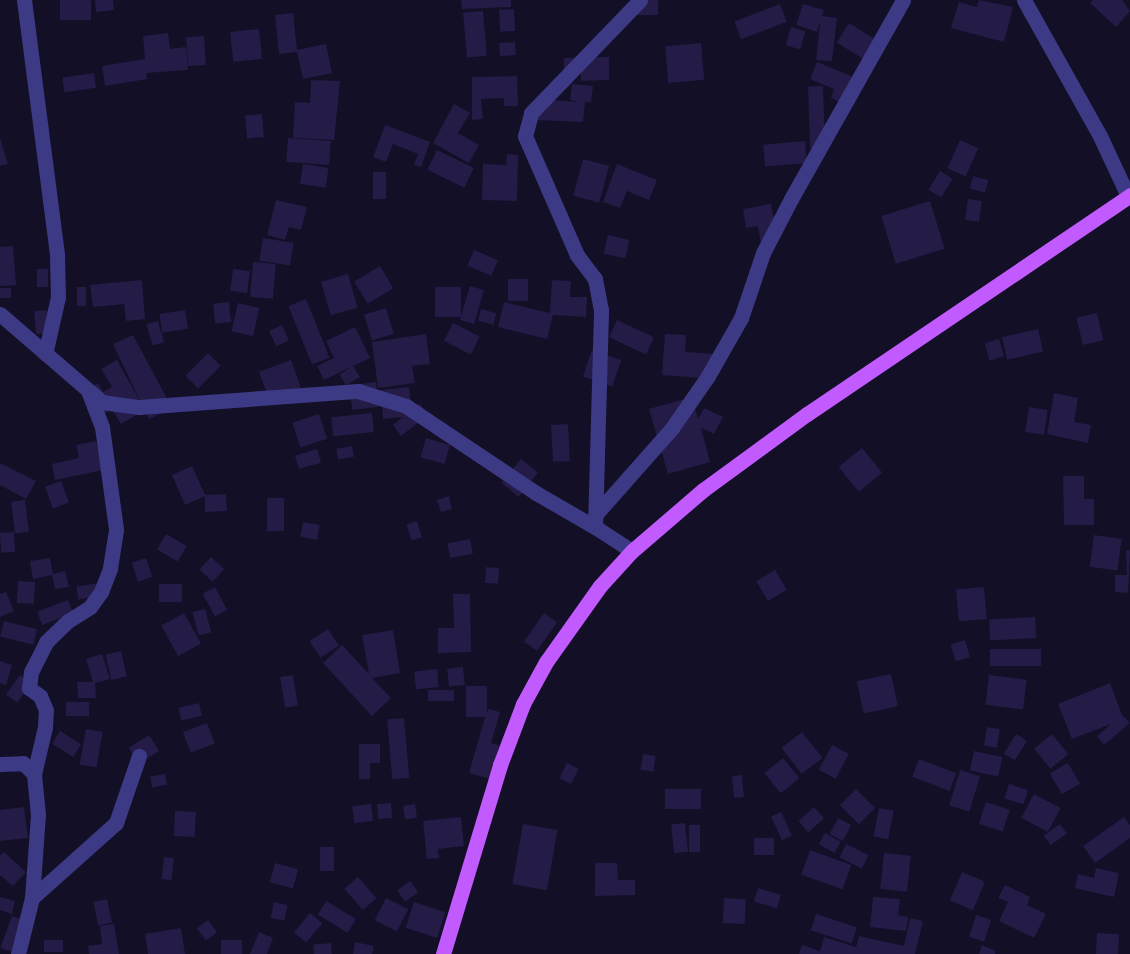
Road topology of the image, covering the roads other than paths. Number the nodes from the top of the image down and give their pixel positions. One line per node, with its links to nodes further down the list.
1 (24, 0): 7 (street)
2 (640, 0): 9 (street)
3 (903, 0): 9 (street)
4 (1024, 0): 5 (street)
5 (1129, 196): 10 (main road)
6 (0, 314): 7 (street)
7 (45, 354): 8 (street)
8 (87, 388): 9 (street); 13 (street)
9 (595, 520): 10 (street)
10 (632, 551): 16 (main road)
11 (139, 756): 14 (street)
12 (0, 764): 13 (street)
13 (34, 774): 14 (street)
14 (32, 898): 15 (street)
15 (18, 954)
16 (444, 954)

